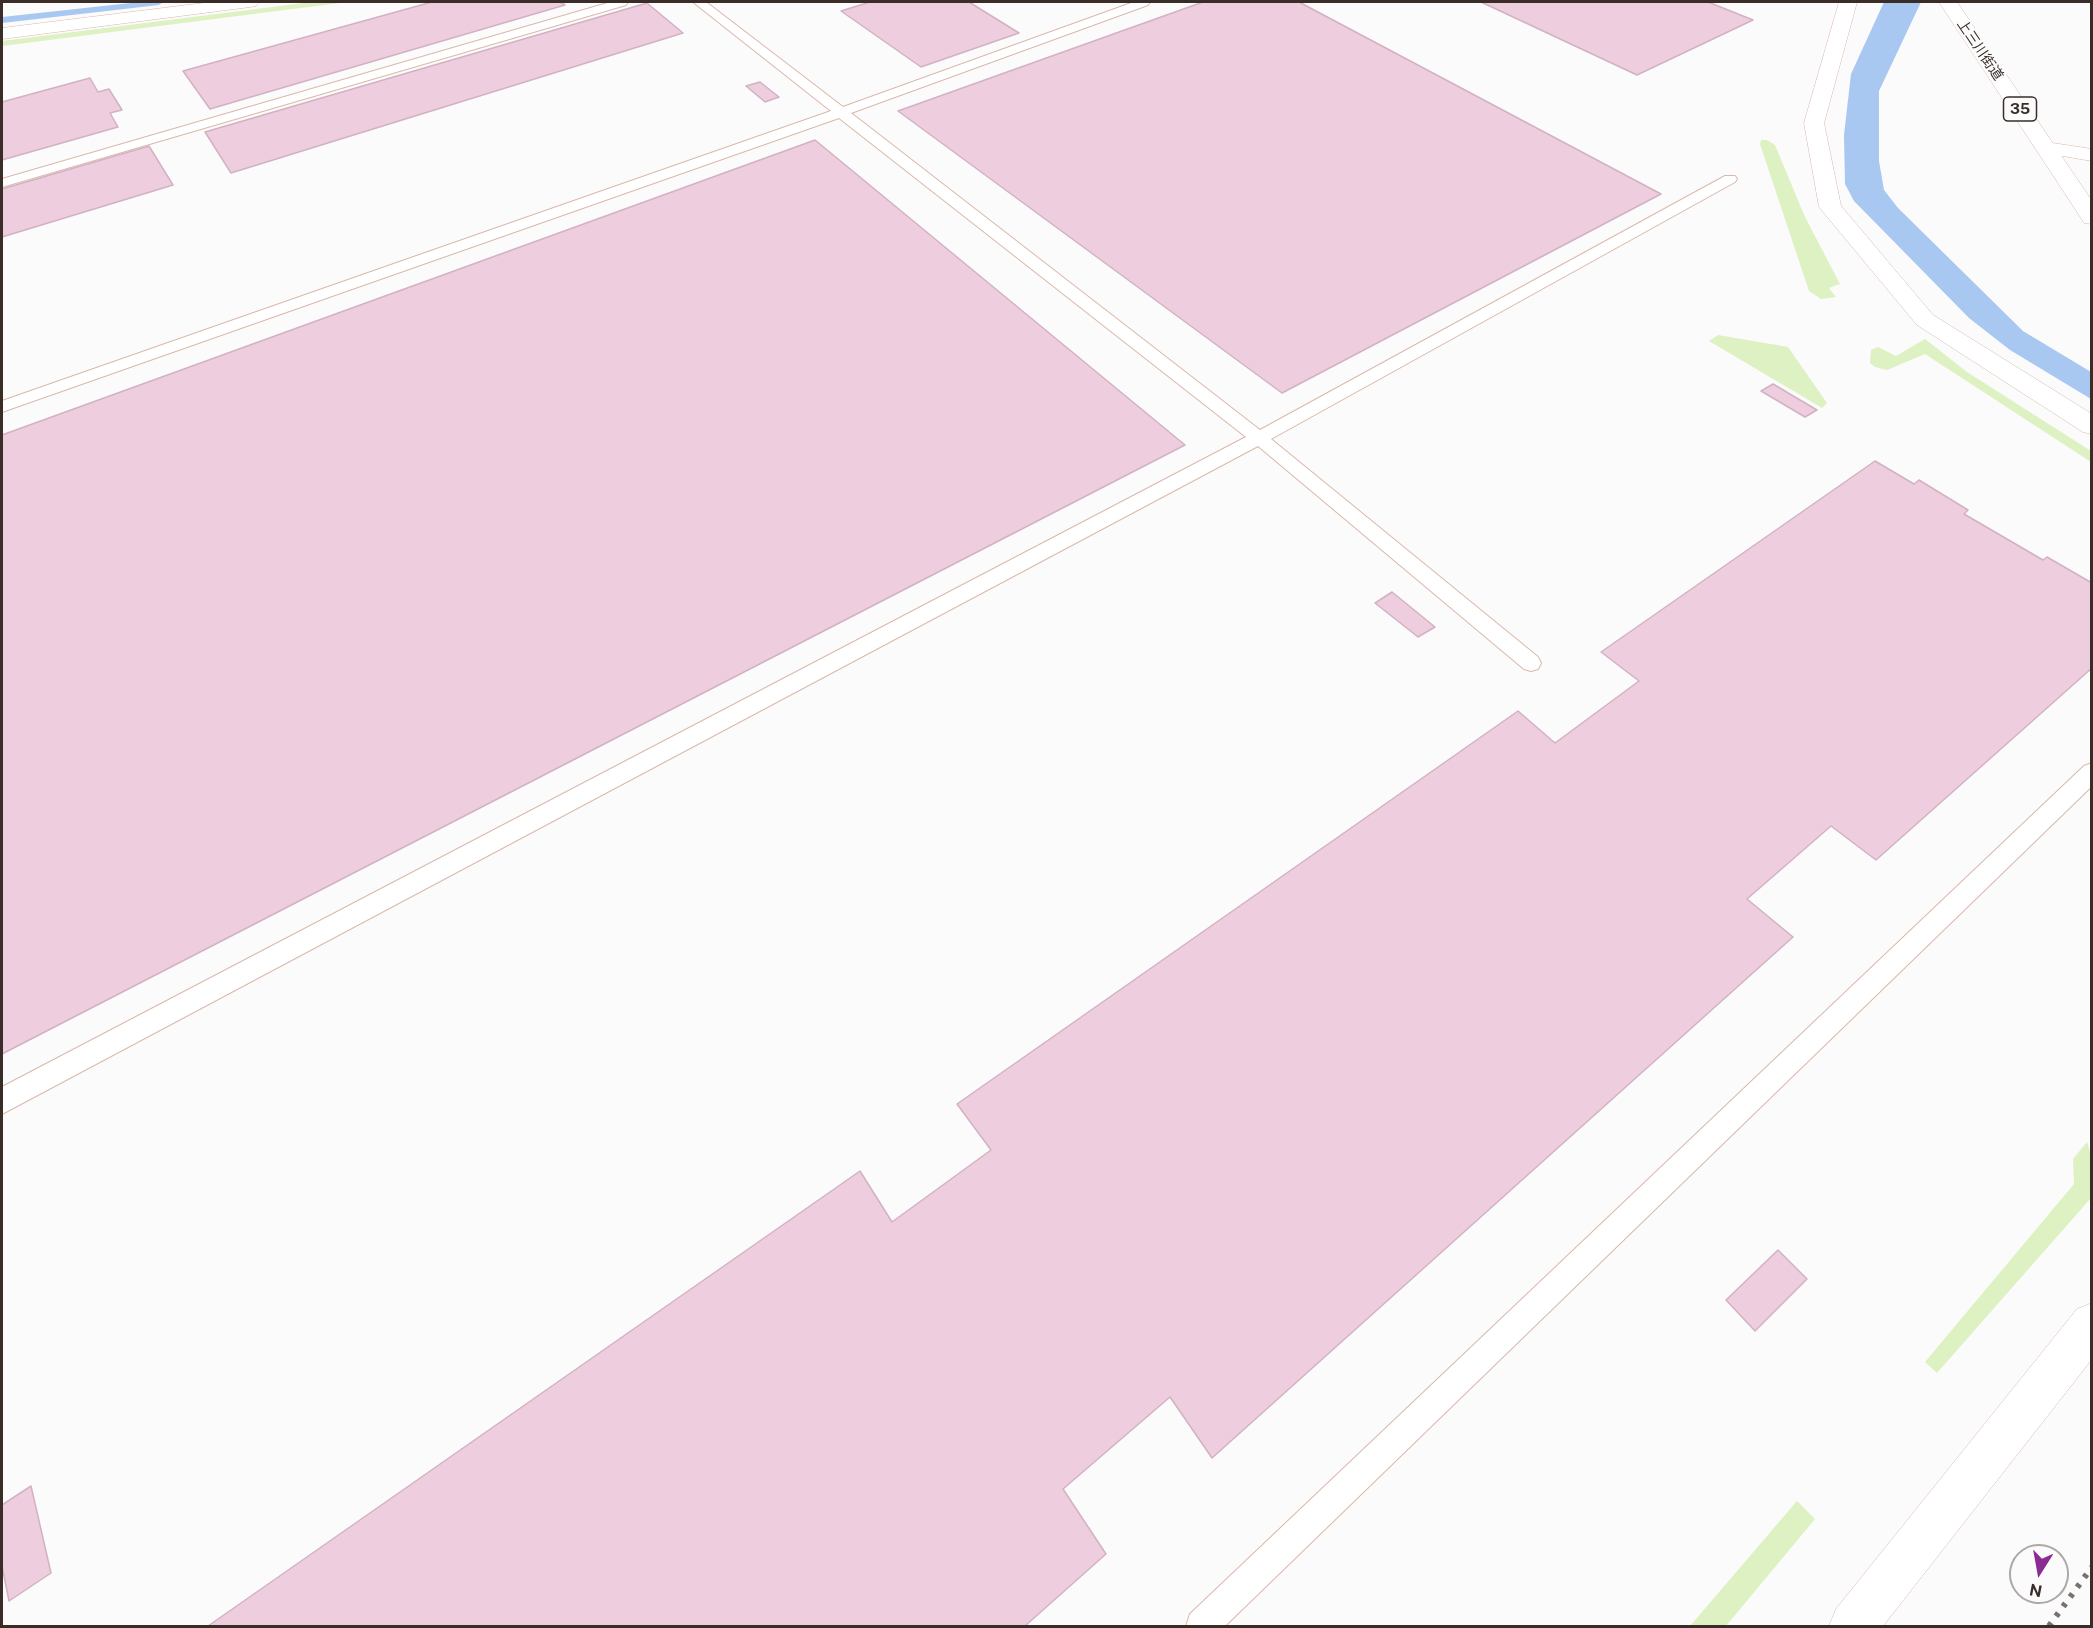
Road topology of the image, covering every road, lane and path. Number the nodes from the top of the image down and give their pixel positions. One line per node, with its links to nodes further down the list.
1 (250, 2): 7 (street)
2 (622, 2): 12 (lane)
3 (699, 2): 8 (lane)
4 (1144, 2): 8 (lane)
5 (1848, 2): 15 (street)
6 (1948, 2): 9 (street, 上三川街道 / 35)
7 (2, 34)
8 (842, 112): 14 (lane); 16 (lane)
9 (2046, 148): 10 (street); 13 (street, 上三川街道 / 35)
10 (2091, 154)
11 (1730, 179): 16 (lane)
12 (2, 183)
13 (2091, 218)
14 (2, 407)
15 (2091, 426)
16 (1259, 438): 17 (lane); 19 (lane)
17 (1531, 663)
18 (2091, 772): 21 (lane)
19 (2, 1101)
20 (2091, 1324): 22 (street)
21 (1202, 1626)
22 (1853, 1626)

